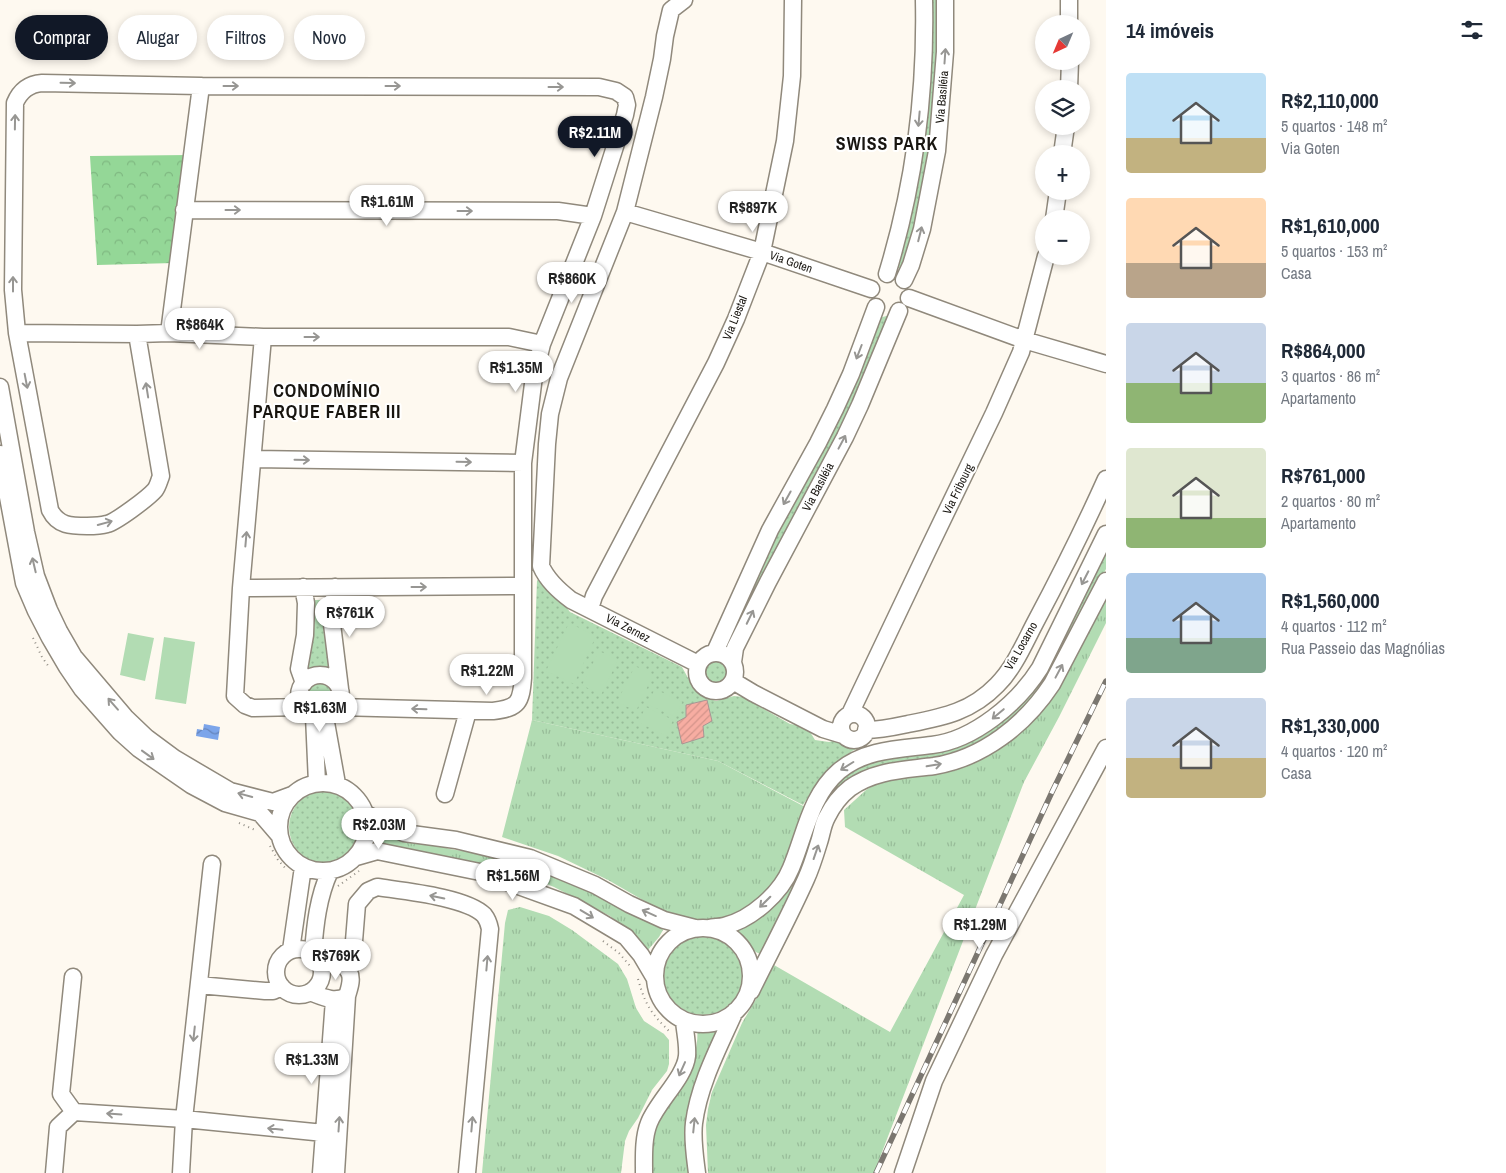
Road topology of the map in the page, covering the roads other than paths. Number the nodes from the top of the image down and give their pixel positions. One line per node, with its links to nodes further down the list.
1 (684, 0): 9 (street, Via Zernez)
2 (793, 0): 11 (street, Via Liestal)
3 (924, 0): 13 (street, Via Basiléia, one-way to 13)
4 (945, 0): 14 (street, Via Basiléia, one-way to 4)
5 (1069, 0): 6 (street)
6 (1069, 15)
7 (201, 86): 8 (street); 10 (street, one-way to 10); 18 (street, one-way to 7)
8 (184, 210): 10 (street, one-way to 10); 19 (street)
9 (625, 212): 11 (street, Via Goten); 36 (street, Via Zernez)
10 (593, 216): 23 (street)
11 (762, 252): 15 (street, Via Goten); 36 (street, Via Liestal)
12 (1044, 265): 22 (street, Via Fribourg)
13 (887, 274): 14 (street); 15 (street)
14 (904, 280): 16 (street)
15 (871, 289): 17 (street)
16 (904, 304): 17 (street); 22 (street); 38 (street, Via Basiléia, one-way to 16)
17 (876, 307): 37 (street, Via Basiléia, one-way to 37)
18 (17, 333): 20 (street); 20 (street, one-way to 20)
19 (169, 333): 20 (street); 21 (street)
20 (137, 334)
21 (263, 337): 23 (street, one-way to 23); 27 (street)
22 (1024, 340): 24 (street); 45 (street, Via Fribourg)
23 (542, 344): 28 (street)
24 (1106, 364)
25 (0, 387): 52 (street, one-way to 25)
26 (0, 454): 56 (street, one-way to 56)
27 (253, 459): 28 (street, one-way to 28); 34 (street, one-way to 27)
28 (523, 463): 32 (street)
29 (1106, 479): 46 (street, Via Locarno)
30 (1106, 534): 53 (street, one-way to 53)
31 (1106, 581): 55 (street, one-way to 31)
32 (523, 586): 33 (street, one-way to 32); 43 (street)
33 (335, 587): 35 (street); 42 (street)
34 (241, 588): 35 (street); 44 (street)
35 (303, 588): 41 (street)
36 (590, 609): 39 (street, Via Zernez)
37 (715, 652): 38 (street); 39 (street)
38 (733, 662): 40 (street)
39 (698, 664): 40 (street)
40 (733, 681): 47 (street)
41 (304, 683): 42 (street); 44 (street)
42 (340, 689): 44 (street)
43 (468, 711): 44 (street, one-way to 44); 51 (street)
44 (320, 712): 49 (street); 50 (street)
45 (850, 714): 46 (street); 47 (street)
46 (866, 730): 47 (street)
47 (843, 735)
48 (1106, 748): 86 (street)
49 (317, 783): 50 (street); 52 (street)
50 (337, 784): 54 (street)
51 (445, 794)
52 (292, 795): 56 (street)
53 (811, 809): 55 (street); 63 (street, one-way to 63)
54 (366, 814): 57 (street); 63 (street, one-way to 54)
55 (826, 818): 71 (street, one-way to 55)
56 (279, 835): 59 (street)
57 (356, 857): 60 (street); 67 (street, one-way to 67)
58 (212, 864): 69 (street)
59 (302, 867): 60 (street); 61 (street)
60 (330, 871): 62 (street)
61 (296, 910): 62 (street); 64 (street)
62 (318, 912): 65 (street)
63 (702, 928): 67 (street); 71 (street)
64 (291, 950): 65 (street); 70 (street)
65 (313, 954): 66 (street); 72 (street)
66 (349, 972): 73 (street); 83 (street, one-way to 66)
67 (654, 977): 75 (street)
68 (73, 978): 76 (street)
69 (199, 985): 70 (street); 77 (street, one-way to 77)
70 (282, 987): 72 (street)
71 (751, 991): 74 (street)
72 (310, 992): 73 (street)
73 (341, 998): 78 (street); 82 (street, one-way to 73)
74 (735, 1011): 75 (street); 85 (street, one-way to 74)
75 (684, 1021): 84 (street, one-way to 84)
76 (74, 1112): 77 (street, one-way to 76); 79 (street)
77 (184, 1119): 78 (street, one-way to 77); 80 (street)
78 (324, 1133): 81 (street)
79 (54, 1173)
80 (181, 1173)
81 (321, 1173)
82 (336, 1173)
83 (467, 1173)
84 (644, 1173)
85 (697, 1173)
86 (903, 1173)

